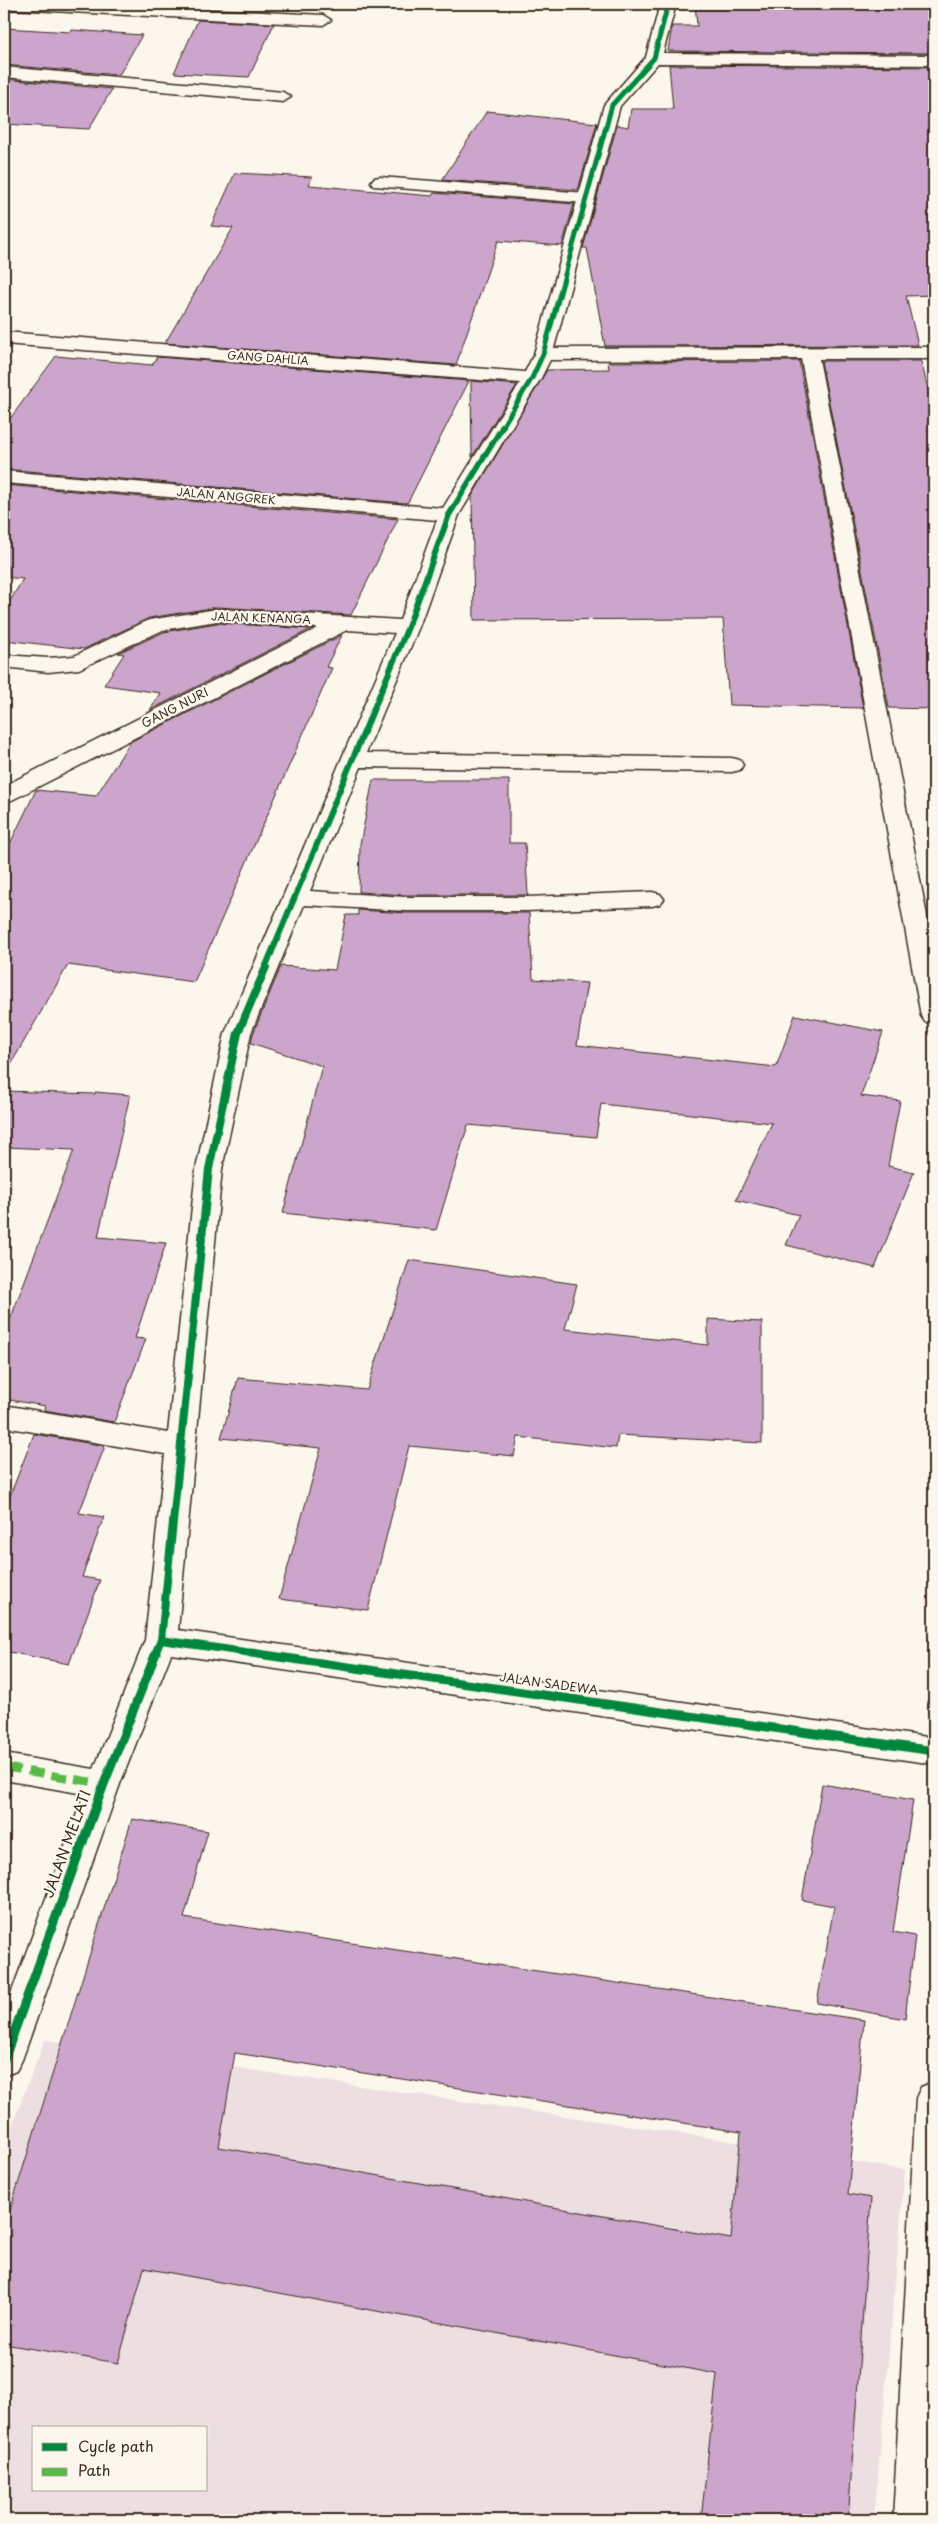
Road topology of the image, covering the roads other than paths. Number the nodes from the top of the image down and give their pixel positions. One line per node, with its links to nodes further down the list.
1 (11, 4): 3 (street)
2 (668, 4): 4 (street)
3 (323, 20)
4 (654, 58): 5 (street); 9 (street, JALAN MELATI)
5 (934, 60)
6 (4, 72): 7 (street)
7 (283, 97)
8 (380, 182): 9 (street)
9 (586, 198): 12 (street, JALAN MELATI)
10 (4, 338): 14 (street, GANG DAHLIA)
11 (934, 353): 13 (street)
12 (543, 354): 13 (street); 14 (street, JALAN MELATI)
13 (809, 354): 25 (street)
14 (532, 378): 16 (street, JALAN MELATI)
15 (4, 477): 16 (street, JALAN ANGGREK)
16 (449, 515): 18 (street, JALAN MELATI)
17 (346, 622): 18 (street, JALAN KENANGA); 19 (street, JALAN KENANGA); 22 (street, GANG NURI)
18 (408, 627): 20 (street, JALAN MELATI)
19 (4, 661)
20 (352, 760): 21 (street); 23 (street, JALAN MELATI)
21 (732, 765)
22 (4, 794)
23 (294, 898): 24 (street); 27 (street, JALAN MELATI)
24 (652, 899)
25 (934, 1016)
26 (4, 1416): 27 (street)
27 (181, 1446): 28 (street, JALAN MELATI)
28 (161, 1640): 29 (street, JALAN SADEWA); 31 (street, JALAN MELATI)
29 (934, 1751)
30 (4, 1767): 31 (street)
31 (104, 1784): 32 (street, JALAN MELATI)
32 (4, 2060)
33 (934, 2098): 34 (street)
34 (913, 2520)

